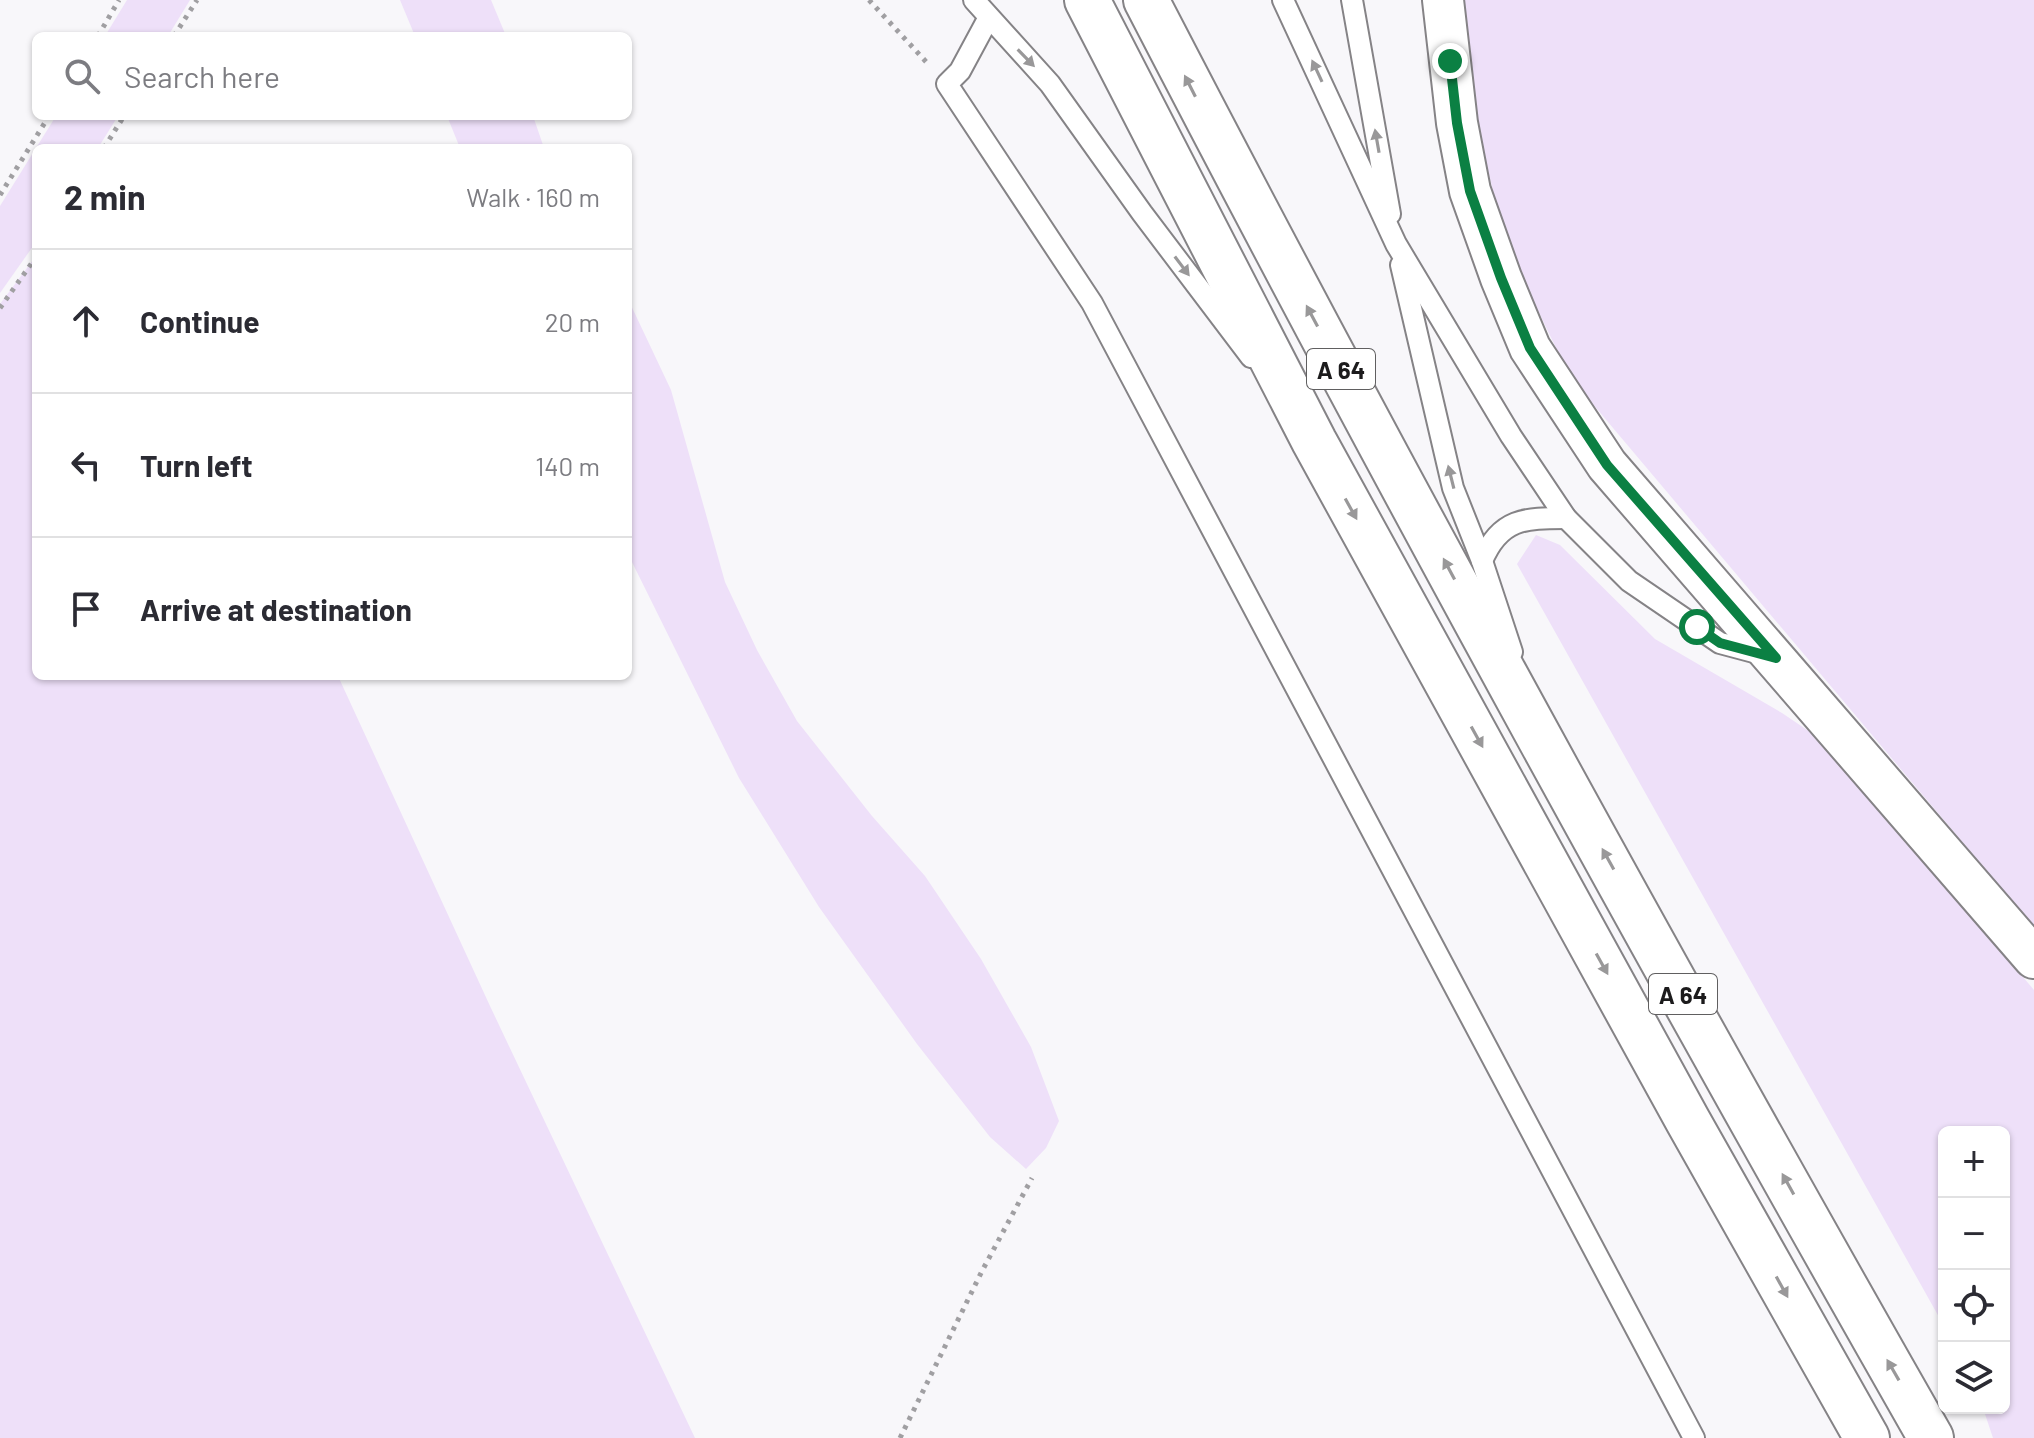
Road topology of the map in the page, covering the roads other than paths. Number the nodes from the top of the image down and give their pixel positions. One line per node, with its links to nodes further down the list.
1 (974, 0): 7 (lane)
2 (1087, 0): 9 (highway, A 64)
3 (1146, 0): 13 (highway, A 64, one-way to 3)
4 (1283, 0): 8 (lane, one-way to 4)
5 (1352, 0): 8 (lane, one-way to 5)
6 (1443, 0): 12 (street)
7 (988, 19): 9 (lane, one-way to 9); 15 (lane)
8 (1396, 244): 10 (lane); 11 (lane, one-way to 8)
9 (1314, 441): 16 (highway, A 64, one-way to 16)
10 (1566, 518): 11 (lane); 12 (lane)
11 (1482, 561): 13 (lane)
12 (1776, 658): 14 (street)
13 (1540, 736): 17 (highway, A 64, one-way to 13)
14 (2034, 958)
15 (1694, 1438)
16 (1867, 1438)
17 (1931, 1438)

